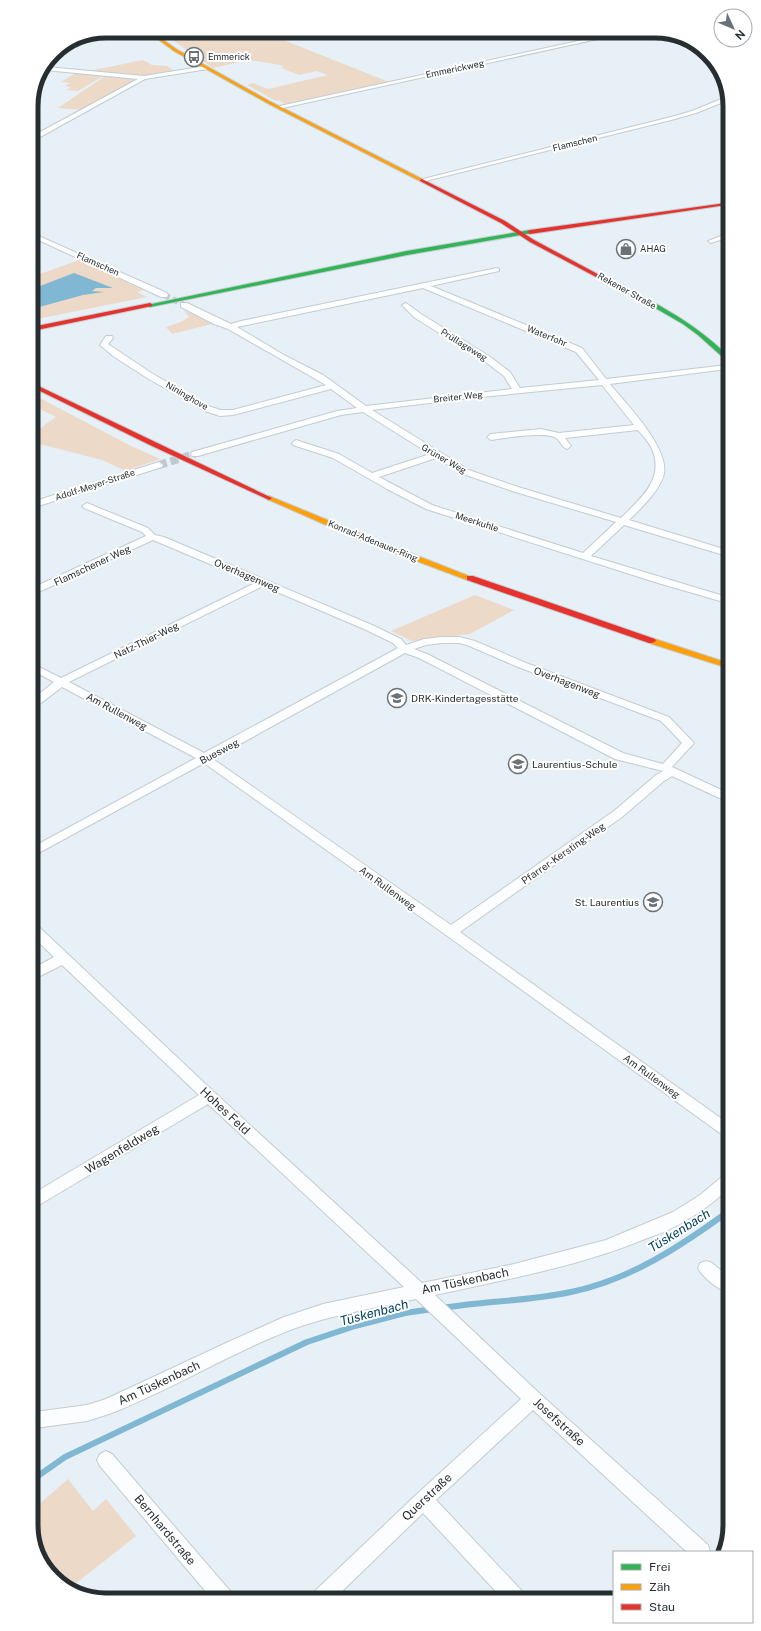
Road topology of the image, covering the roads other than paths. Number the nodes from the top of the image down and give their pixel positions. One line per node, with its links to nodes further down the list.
1 (159, 38): 3 (main road, Rekener Straße)
2 (599, 38): 7 (street, Emmerickweg)
3 (206, 68): 5 (street); 7 (main road, Rekener Straße)
4 (49, 69): 5 (street)
5 (144, 78): 8 (street)
6 (723, 100): 9 (street, Flamschen)
7 (278, 106): 9 (main road, Rekener Straße)
8 (38, 136)
9 (422, 180): 11 (main road, Rekener Straße)
10 (723, 204): 11 (main road)
11 (521, 233): 21 (main road); 23 (main road, Rekener Straße)
12 (723, 237): 14 (street)
13 (38, 238): 17 (street, Flamschen)
14 (711, 241)
15 (497, 270): 16 (street)
16 (423, 286): 20 (street); 25 (street, Waterfohr)
17 (164, 295)
18 (184, 305): 20 (street, Grüner Weg)
19 (406, 305): 28 (street, Prüllageweg)
20 (231, 327): 26 (street, Grüner Weg)
21 (38, 328)
22 (109, 338): 26 (street, Nininghove)
23 (723, 355)
24 (723, 367): 25 (street, Breiter Weg)
25 (604, 382): 28 (street, Breiter Weg); 30 (street, Waterfohr)
26 (333, 386): 29 (street, Grüner Weg)
27 (38, 388): 49 (main road, Konrad-Adenauer-Ring)
28 (517, 390): 29 (street, Breiter Weg)
29 (364, 409): 35 (street, Breiter Weg); 36 (street, Grüner Weg)
30 (640, 427): 31 (street); 41 (street, Waterfohr)
31 (559, 436): 32 (street); 34 (street)
32 (492, 437)
33 (296, 443): 38 (street, Meerkuhle)
34 (567, 446)
35 (195, 454)
36 (437, 455): 38 (street); 41 (street, Grüner Weg)
37 (159, 465): 39 (street, Adolf-Meyer-Straße)
38 (373, 476): 44 (street, Meerkuhle)
39 (38, 503)
40 (87, 506): 42 (street, Overhagenweg)
41 (621, 522): 43 (street, Grüner Weg); 44 (street)
42 (152, 537): 45 (street, Overhagenweg); 46 (street, Flamschener Weg)
43 (723, 552)
44 (585, 556): 47 (street, Meerkuhle)
45 (264, 582): 48 (street, Overhagenweg); 51 (street, Natz-Thier-Weg)
46 (38, 589)
47 (723, 599)
48 (404, 649): 53 (street, Buesweg); 54 (street, Overhagenweg); 54 (street, Overhagenweg)
49 (723, 664)
50 (38, 670): 51 (street, Am Rullenweg)
51 (61, 682): 52 (street, Natz-Thier-Weg); 53 (street, Am Rullenweg)
52 (38, 700)
53 (204, 758): 56 (street, Buesweg); 57 (street, Am Rullenweg)
54 (669, 770): 55 (street, Overhagenweg); 57 (street, Pfarrer-Kersting-Weg)
55 (723, 796)
56 (38, 849)
57 (451, 932): 62 (street, Am Rullenweg)
58 (38, 934): 59 (street, Hohes Feld)
59 (64, 958): 60 (street); 61 (street, Hohes Feld)
60 (38, 972)
61 (209, 1096): 64 (street, Wagenfeldweg); 67 (street, Hohes Feld)
62 (723, 1128)
63 (723, 1185): 67 (street, Am Tüskenbach)
64 (38, 1199)
65 (706, 1268): 66 (street)
66 (723, 1281)
67 (421, 1293): 68 (street, Josefstraße); 69 (street, Am Tüskenbach)
68 (533, 1399): 71 (street, Querstraße); 72 (street, Josefstraße)
69 (38, 1420)
70 (106, 1460): 73 (street, Bernhardstraße)
71 (423, 1500): 74 (street, Querstraße); 75 (street)
72 (700, 1551)
73 (219, 1593)
74 (327, 1593)
75 (510, 1593)

